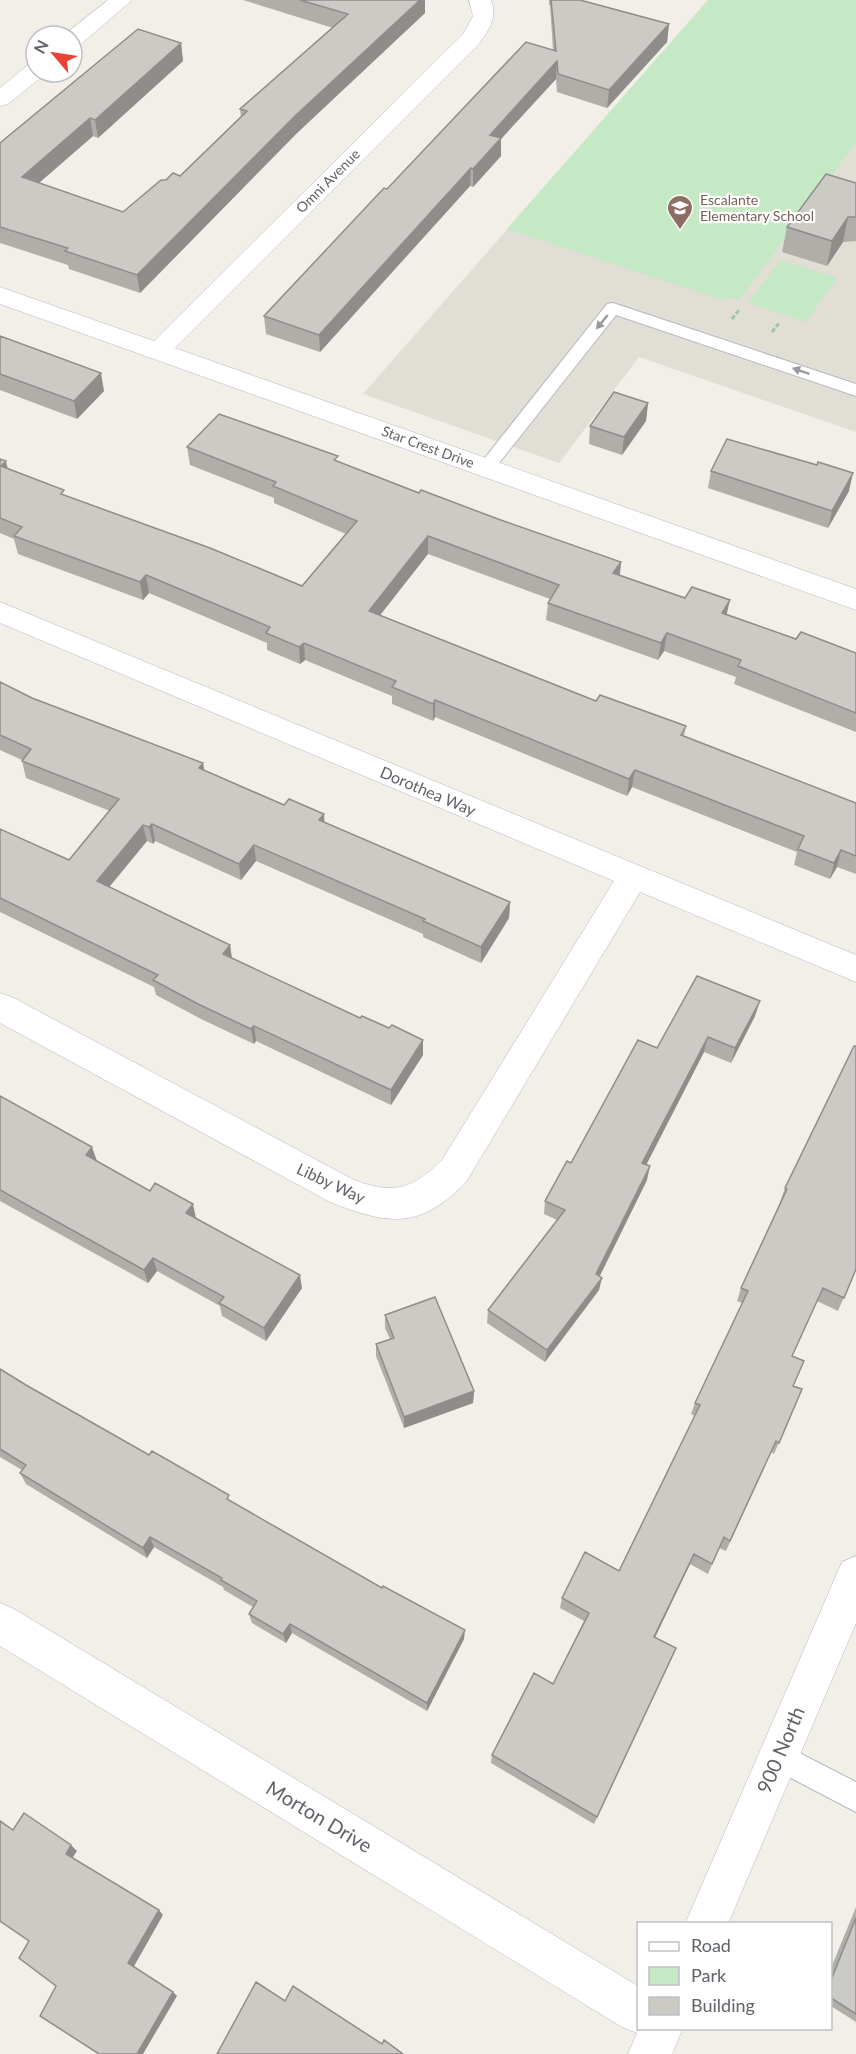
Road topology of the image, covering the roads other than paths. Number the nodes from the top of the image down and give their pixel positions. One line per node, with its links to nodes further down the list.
1 (121, 0): 3 (street)
2 (481, 1): 7 (street, Omni Avenue)
3 (84, 30)
4 (24, 80): 5 (street)
5 (0, 99)
6 (0, 296): 7 (street, Star Crest Drive)
7 (157, 352): 9 (street, Star Crest Drive)
8 (856, 390): 9 (lane, one-way to 9)
9 (486, 468): 10 (street, Star Crest Drive)
10 (856, 600)
11 (0, 612): 12 (street, Dorothea Way)
12 (633, 877): 13 (street, Dorothea Way); 14 (street, Libby Way)
13 (856, 969)
14 (0, 1007)
15 (856, 1576): 17 (street, 900 North)
16 (0, 1623): 20 (street, Morton Drive)
17 (778, 1756): 18 (lane); 19 (street, 900 North)
18 (856, 1798)
19 (706, 1922)
20 (637, 2010)
21 (660, 2030): 22 (street)
22 (650, 2054)

